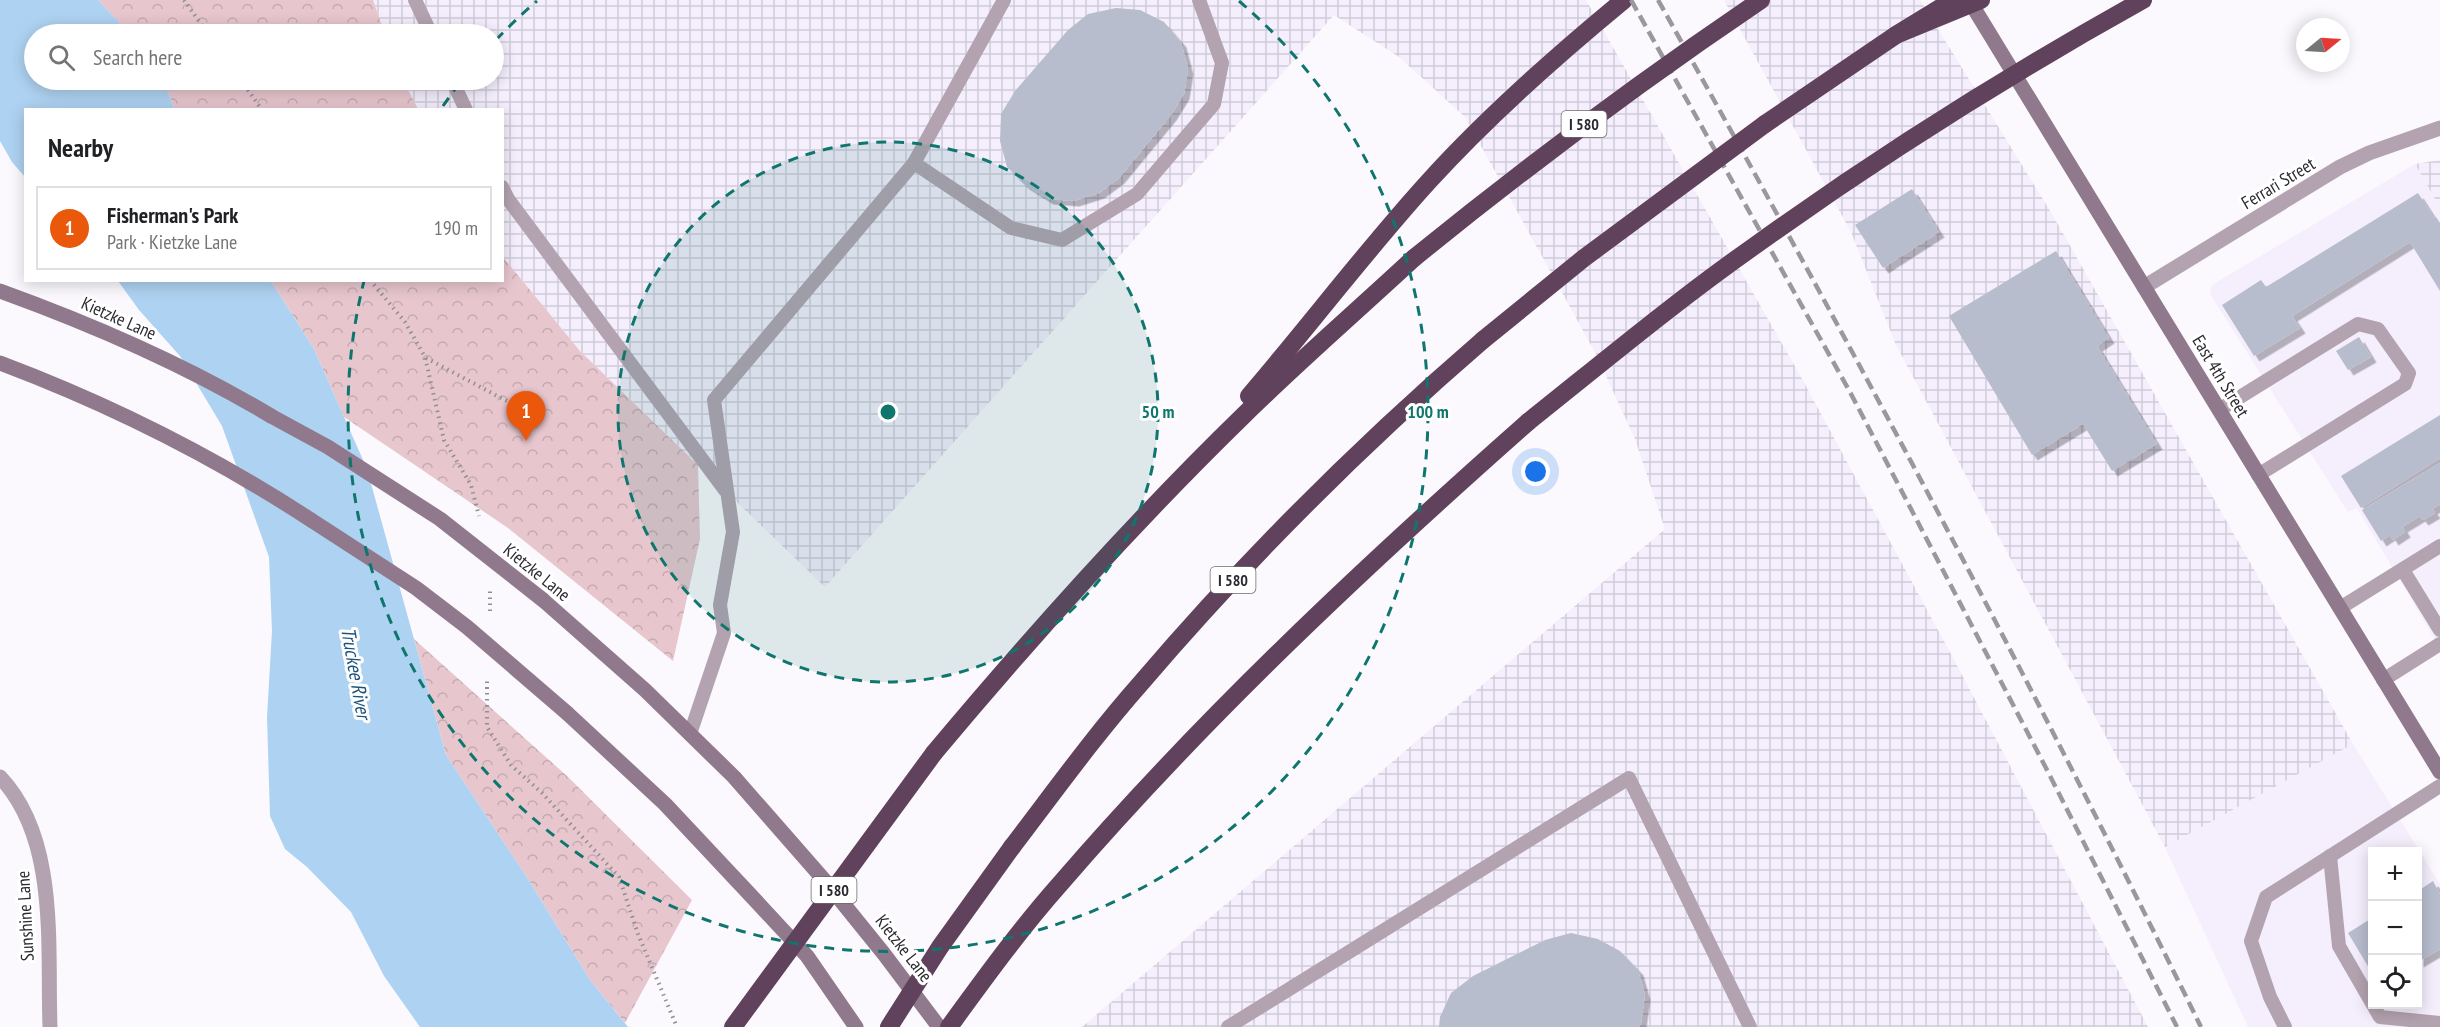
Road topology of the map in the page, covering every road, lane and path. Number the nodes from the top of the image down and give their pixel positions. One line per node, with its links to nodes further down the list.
1 (184, 0): 11 (path)
2 (415, 0): 12 (lane)
3 (1004, 0): 19 (lane)
4 (1199, 0): 19 (lane)
5 (1624, 0): 29 (highway)
6 (1761, 0): 29 (highway, I 580, bridge)
7 (1953, 0): 13 (highway, bridge)
8 (1969, 0): 22 (main road, East 4th Street)
9 (1981, 0): 13 (highway, bridge)
10 (2143, 0): 55 (highway, bridge)
11 (201, 24)
12 (426, 24)
13 (1896, 35): 53 (highway, I 580, bridge)
14 (248, 90): 16 (path)
15 (457, 90): 17 (lane)
16 (261, 108)
17 (465, 108)
18 (2440, 128): 22 (street, Ferrari Street)
19 (914, 163): 30 (lane)
20 (504, 191): 30 (lane)
21 (372, 282): 24 (path)
22 (2144, 287): 27 (main road, East 4th Street)
23 (0, 291): 43 (main road, Kietzke Lane, bridge)
24 (425, 357): 26 (path); 31 (path)
25 (0, 363): 52 (main road, bridge)
26 (518, 407)
27 (2219, 410): 28 (main road, East 4th Street); 28 (lane)
28 (2258, 475): 35 (main road, East 4th Street)
29 (1176, 482): 51 (highway, I 580, bridge)
30 (727, 492): 43 (lane)
31 (480, 518)
32 (2440, 546): 33 (lane)
33 (2403, 570): 35 (lane); 37 (lane)
34 (491, 585): 36 (path)
35 (2340, 608): 41 (main road, East 4th Street)
36 (489, 620)
37 (2440, 630)
38 (2440, 644): 41 (lane)
39 (488, 666): 42 (path)
40 (489, 672): 42 (path)
41 (2383, 680): 44 (main road, East 4th Street)
42 (487, 689): 50 (path)
43 (690, 734): 54 (main road, Kietzke Lane)
44 (2440, 772)
45 (0, 777): 49 (street, Sunshine Lane)
46 (2440, 786): 47 (lane)
47 (2330, 856): 48 (lane); 58 (lane)
48 (2440, 1023)
49 (50, 1027)
50 (677, 1027)
51 (734, 1027)
52 (856, 1027)
53 (889, 1027)
54 (939, 1027)
55 (949, 1027)
56 (1228, 1027): 57 (lane)
57 (1750, 1027)
58 (2285, 1027)

